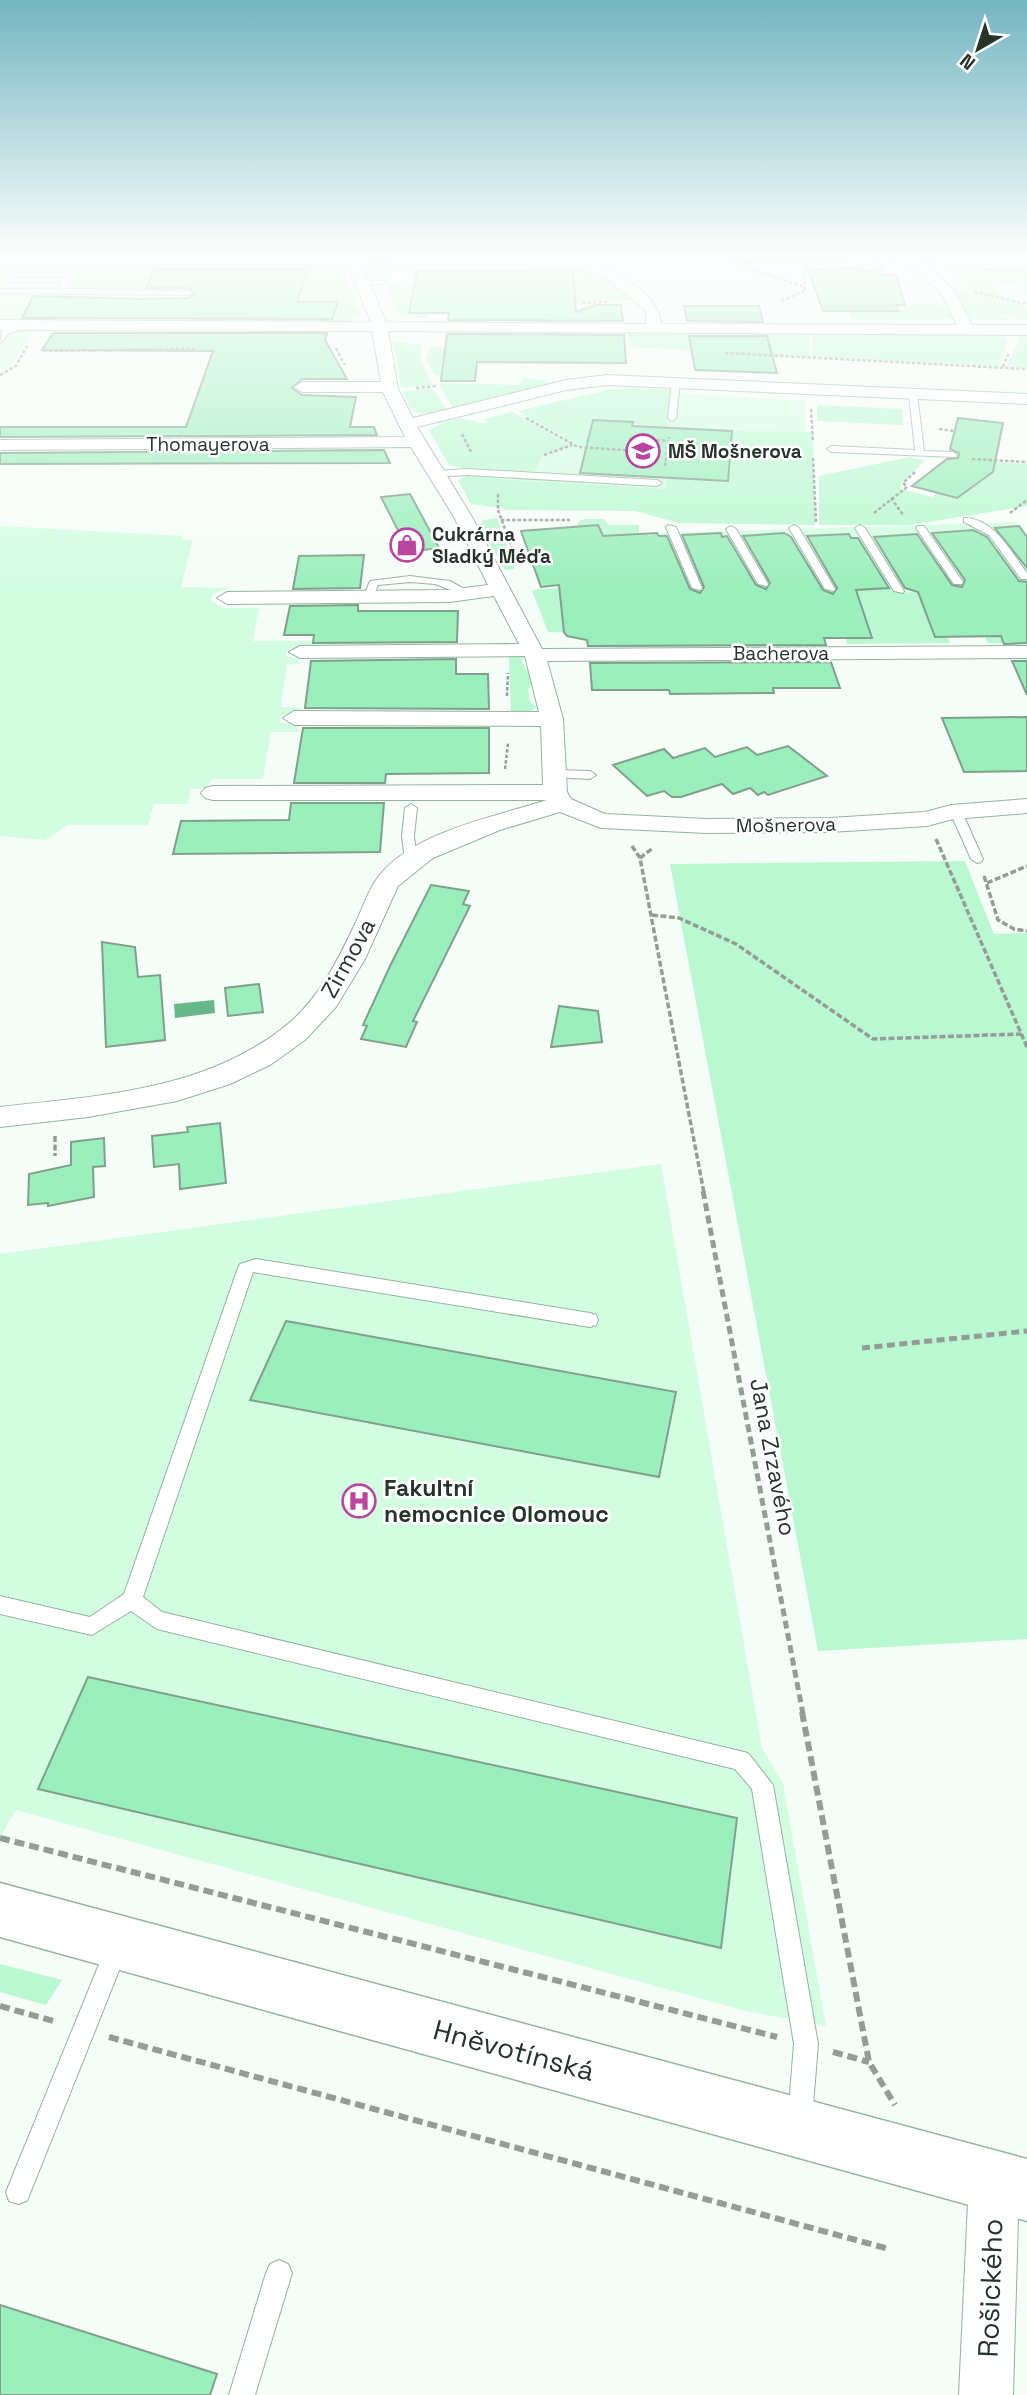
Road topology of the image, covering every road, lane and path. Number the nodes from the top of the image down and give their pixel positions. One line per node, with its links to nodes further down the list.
1 (345, 368): 5 (path)
2 (386, 368): 8 (street)
3 (1004, 368): 4 (path)
4 (1011, 372)
5 (348, 374)
6 (676, 382): 9 (street, Thomayerova); 13 (lane); 17 (street, Thomayerova)
7 (302, 387): 8 (street)
8 (390, 387): 17 (street)
9 (810, 389): 10 (street, Thomayerova); 43 (path)
10 (913, 394): 11 (street, Thomayerova); 24 (lane)
11 (1027, 399)
12 (521, 415): 23 (path)
13 (672, 418): 20 (path)
14 (462, 428): 26 (path)
15 (946, 430): 16 (path)
16 (954, 431)
17 (412, 433): 21 (street, Thomayerova); 30 (street)
18 (629, 439): 19 (path)
19 (640, 439): 20 (path); 23 (path)
20 (668, 441): 31 (path)
21 (0, 445)
22 (831, 449): 24 (lane)
23 (638, 451): 28 (path)
24 (920, 453): 25 (lane)
25 (953, 455)
26 (474, 458)
27 (972, 459): 29 (path)
28 (636, 460)
29 (1027, 462)
30 (434, 474): 32 (lane); 51 (street)
31 (663, 474)
32 (657, 483)
33 (907, 487): 44 (path)
34 (1027, 500): 36 (path)
35 (498, 510): 37 (path)
36 (1010, 513)
37 (502, 520): 38 (path); 46 (path)
38 (570, 520)
39 (967, 520): 47 (lane)
40 (671, 527): 50 (lane)
41 (731, 528): 49 (lane)
42 (794, 528): 52 (lane)
43 (817, 528)
44 (860, 528): 53 (lane)
45 (921, 528): 48 (lane)
46 (521, 570)
47 (1025, 578)
48 (958, 582)
49 (762, 584)
50 (697, 588)
51 (500, 589): 55 (street); 58 (street)
52 (830, 589)
53 (899, 591)
54 (370, 593): 55 (lane)
55 (467, 593): 56 (street)
56 (227, 598)
57 (300, 652): 58 (street)
58 (534, 652): 59 (street, Bacherova); 63 (street)
59 (1027, 652)
60 (508, 664): 61 (path)
61 (507, 704)
62 (294, 718): 63 (street)
63 (552, 719): 67 (street)
64 (509, 732): 66 (path)
65 (590, 775): 67 (lane)
66 (505, 776)
67 (556, 790): 68 (street, Mošnerova); 72 (street, Mošnerova); 75 (street, Zirmova)
68 (213, 793)
69 (1027, 806): 71 (street, Mošnerova)
70 (411, 808): 75 (lane)
71 (956, 812): 72 (street, Mošnerova); 74 (lane)
72 (927, 819): 79 (path)
73 (640, 858): 77 (path, Jana Zrzavého)
74 (977, 859)
75 (411, 860): 81 (street, Zirmova)
76 (1027, 866): 78 (path)
77 (652, 915): 79 (path); 94 (path, Jana Zrzavého)
78 (1027, 931)
79 (1021, 1034): 80 (path)
80 (1027, 1047)
81 (0, 1117)
82 (590, 1320): 85 (lane)
83 (1027, 1331): 84 (path)
84 (862, 1348)
85 (132, 1600): 86 (lane); 93 (lane)
86 (0, 1605)
87 (0, 1838): 93 (path)
88 (0, 1910): 89 (street, Hněvotínská)
89 (119, 1942): 92 (lane); 95 (street, Hněvotínská)
90 (0, 2007): 91 (path)
91 (57, 2022)
92 (83, 2030): 97 (lane); 98 (path)
93 (806, 2044): 95 (lane)
94 (869, 2062)
95 (799, 2128): 96 (street, Hněvotínská)
96 (1010, 2186): 101 (street, Rošického)
97 (18, 2192)
98 (889, 2249)
99 (279, 2273): 100 (lane)
100 (242, 2395)
101 (986, 2395)

